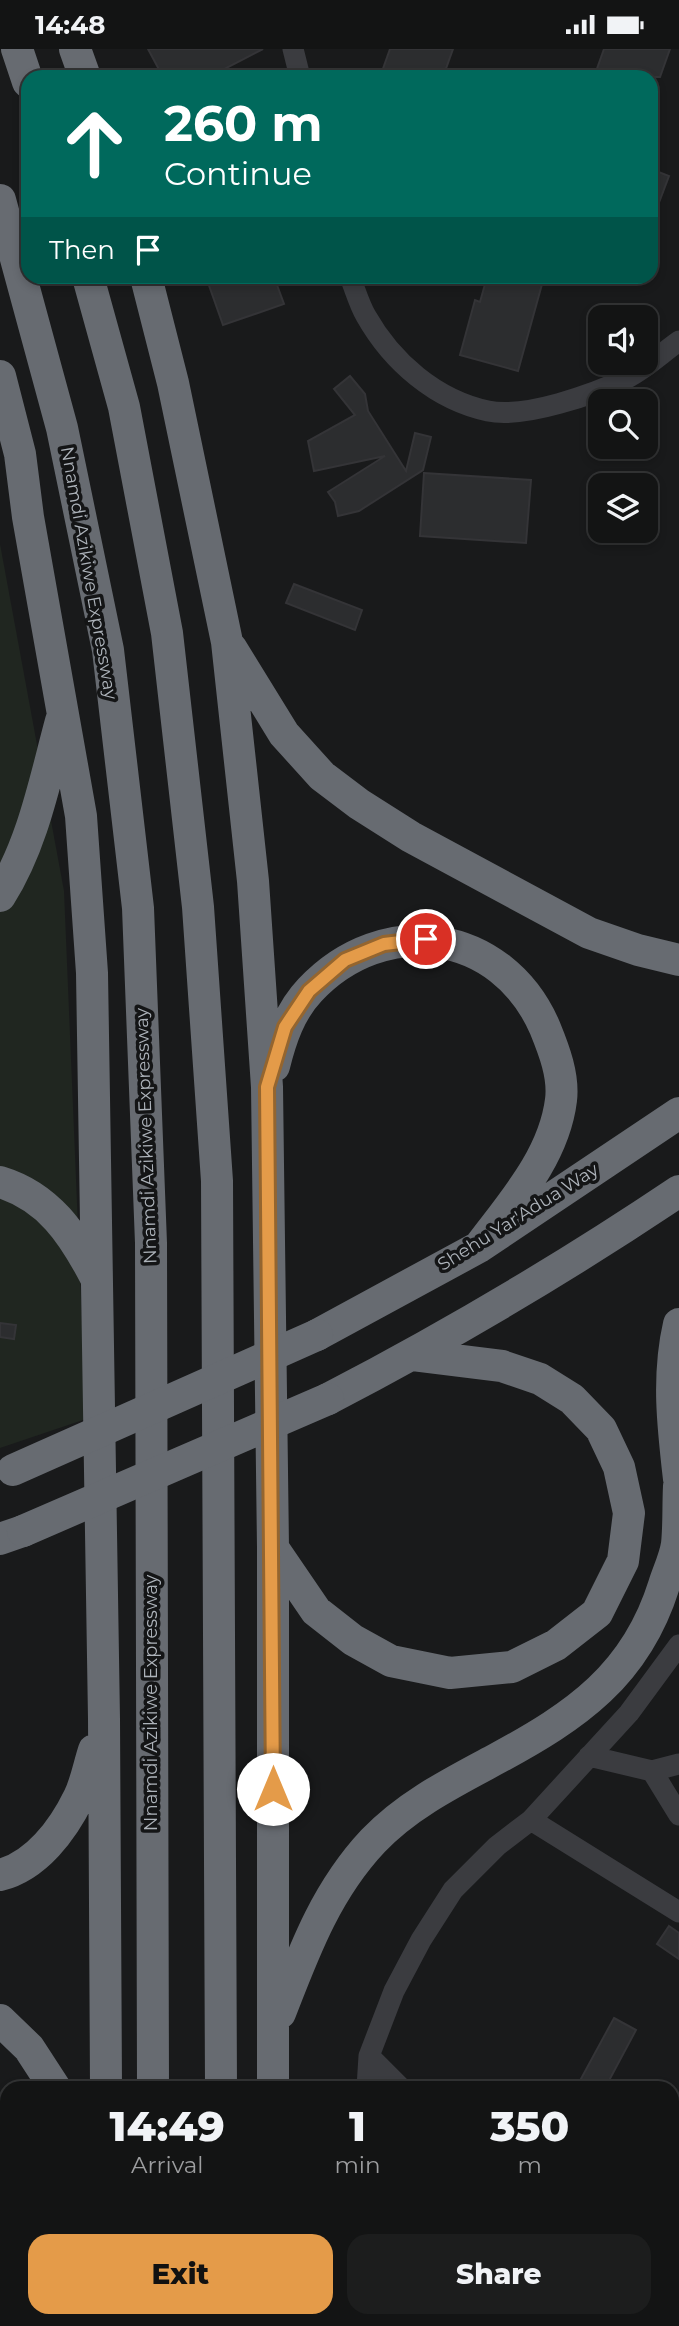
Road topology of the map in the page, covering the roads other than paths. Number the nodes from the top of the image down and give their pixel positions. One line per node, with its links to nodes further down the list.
1 (17, 49): 5 (highway)
2 (31, 49): 6 (highway)
3 (75, 49): 7 (highway)
4 (293, 49): 8 (street)
5 (24, 70)
6 (42, 70)
7 (82, 70)
8 (298, 70)
9 (0, 200): 10 (highway, Nnamdi Azikiwe Expressway)
10 (21, 277)
11 (23, 284): 48 (highway, Nnamdi Azikiwe Expressway)
12 (90, 284): 49 (highway)
13 (148, 284): 17 (highway)
14 (353, 284): 15 (street)
15 (679, 341)
16 (0, 376): 18 (highway)
17 (227, 642): 20 (highway); 21 (highway)
18 (64, 710): 19 (highway); 26 (highway)
19 (0, 896)
20 (679, 960)
21 (267, 1087): 25 (highway); 33 (highway)
22 (679, 1113): 25 (highway, Shehu Yar'Adua Way)
23 (0, 1182): 26 (highway)
24 (679, 1191): 28 (highway)
25 (479, 1247): 29 (highway, Shehu Yar'Adua Way, bridge)
26 (98, 1282): 35 (highway)
27 (679, 1324): 30 (highway)
28 (413, 1355): 32 (highway, bridge); 33 (highway)
29 (7, 1472)
30 (679, 1479)
31 (679, 1486): 44 (highway)
32 (12, 1535)
33 (273, 1548): 44 (highway)
34 (679, 1645): 36 (street)
35 (104, 1719): 41 (highway); 47 (highway)
36 (589, 1756): 38 (street); 40 (street)
37 (679, 1764): 38 (street)
38 (652, 1772): 39 (street)
39 (679, 1815)
40 (531, 1820): 42 (street); 45 (street)
41 (0, 1875)
42 (679, 1912)
43 (0, 2020): 46 (highway)
44 (273, 2031): 50 (highway)
45 (369, 2056): 51 (street); 52 (street)
46 (50, 2081)
47 (106, 2081)
48 (153, 2081)
49 (221, 2081)
50 (273, 2081)
51 (367, 2081)
52 (394, 2081)

